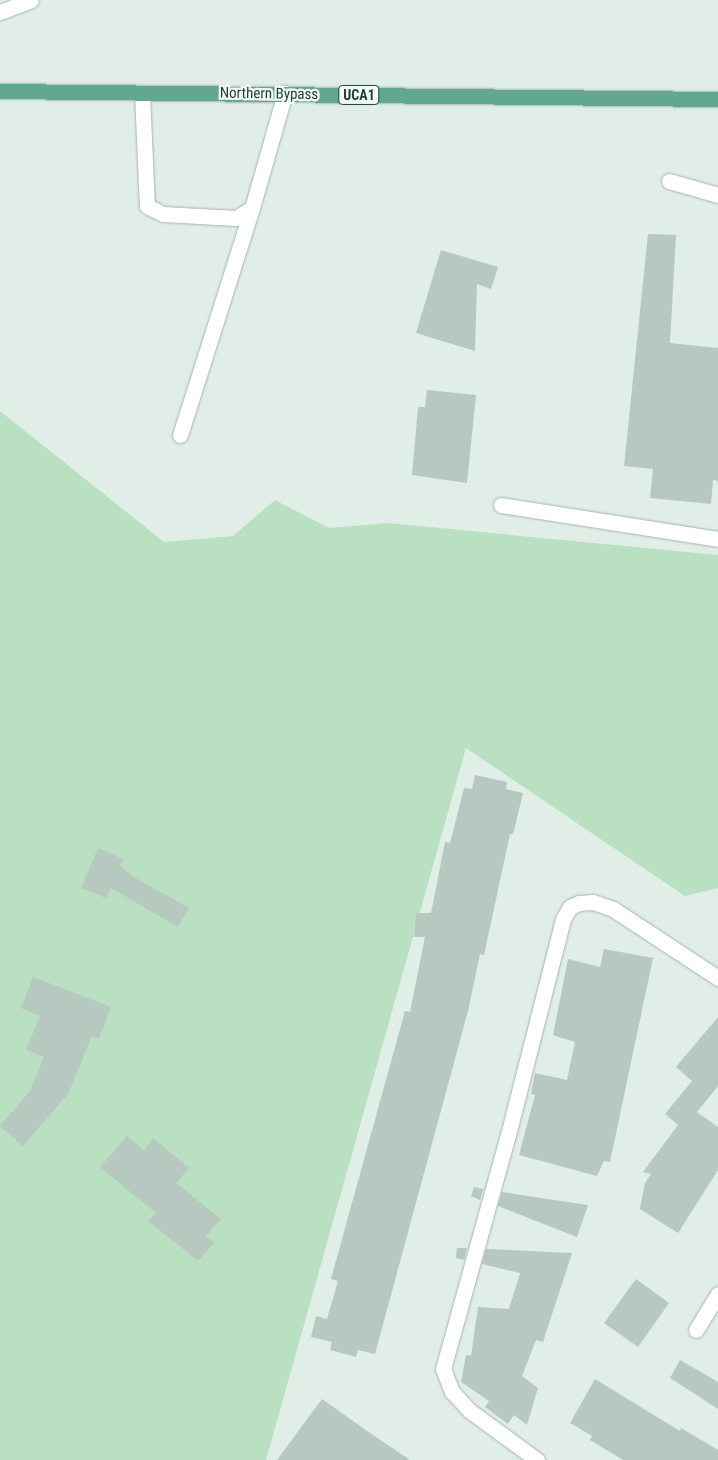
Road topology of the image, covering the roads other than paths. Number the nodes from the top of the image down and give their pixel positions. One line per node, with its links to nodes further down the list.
1 (31, 0): 2 (street)
2 (0, 12)
3 (0, 91): 4 (main road, Northern Bypass / UCA1)
4 (142, 93): 5 (main road, Northern Bypass / UCA1); 9 (street)
5 (285, 93): 6 (main road, Northern Bypass / UCA1); 9 (street)
6 (718, 99)
7 (669, 181): 8 (street)
8 (718, 195)
9 (252, 208): 10 (street)
10 (180, 435)
11 (501, 505): 12 (street)
12 (718, 539)
13 (718, 978): 16 (street)
14 (718, 1294): 15 (street)
15 (696, 1330)
16 (537, 1460)

